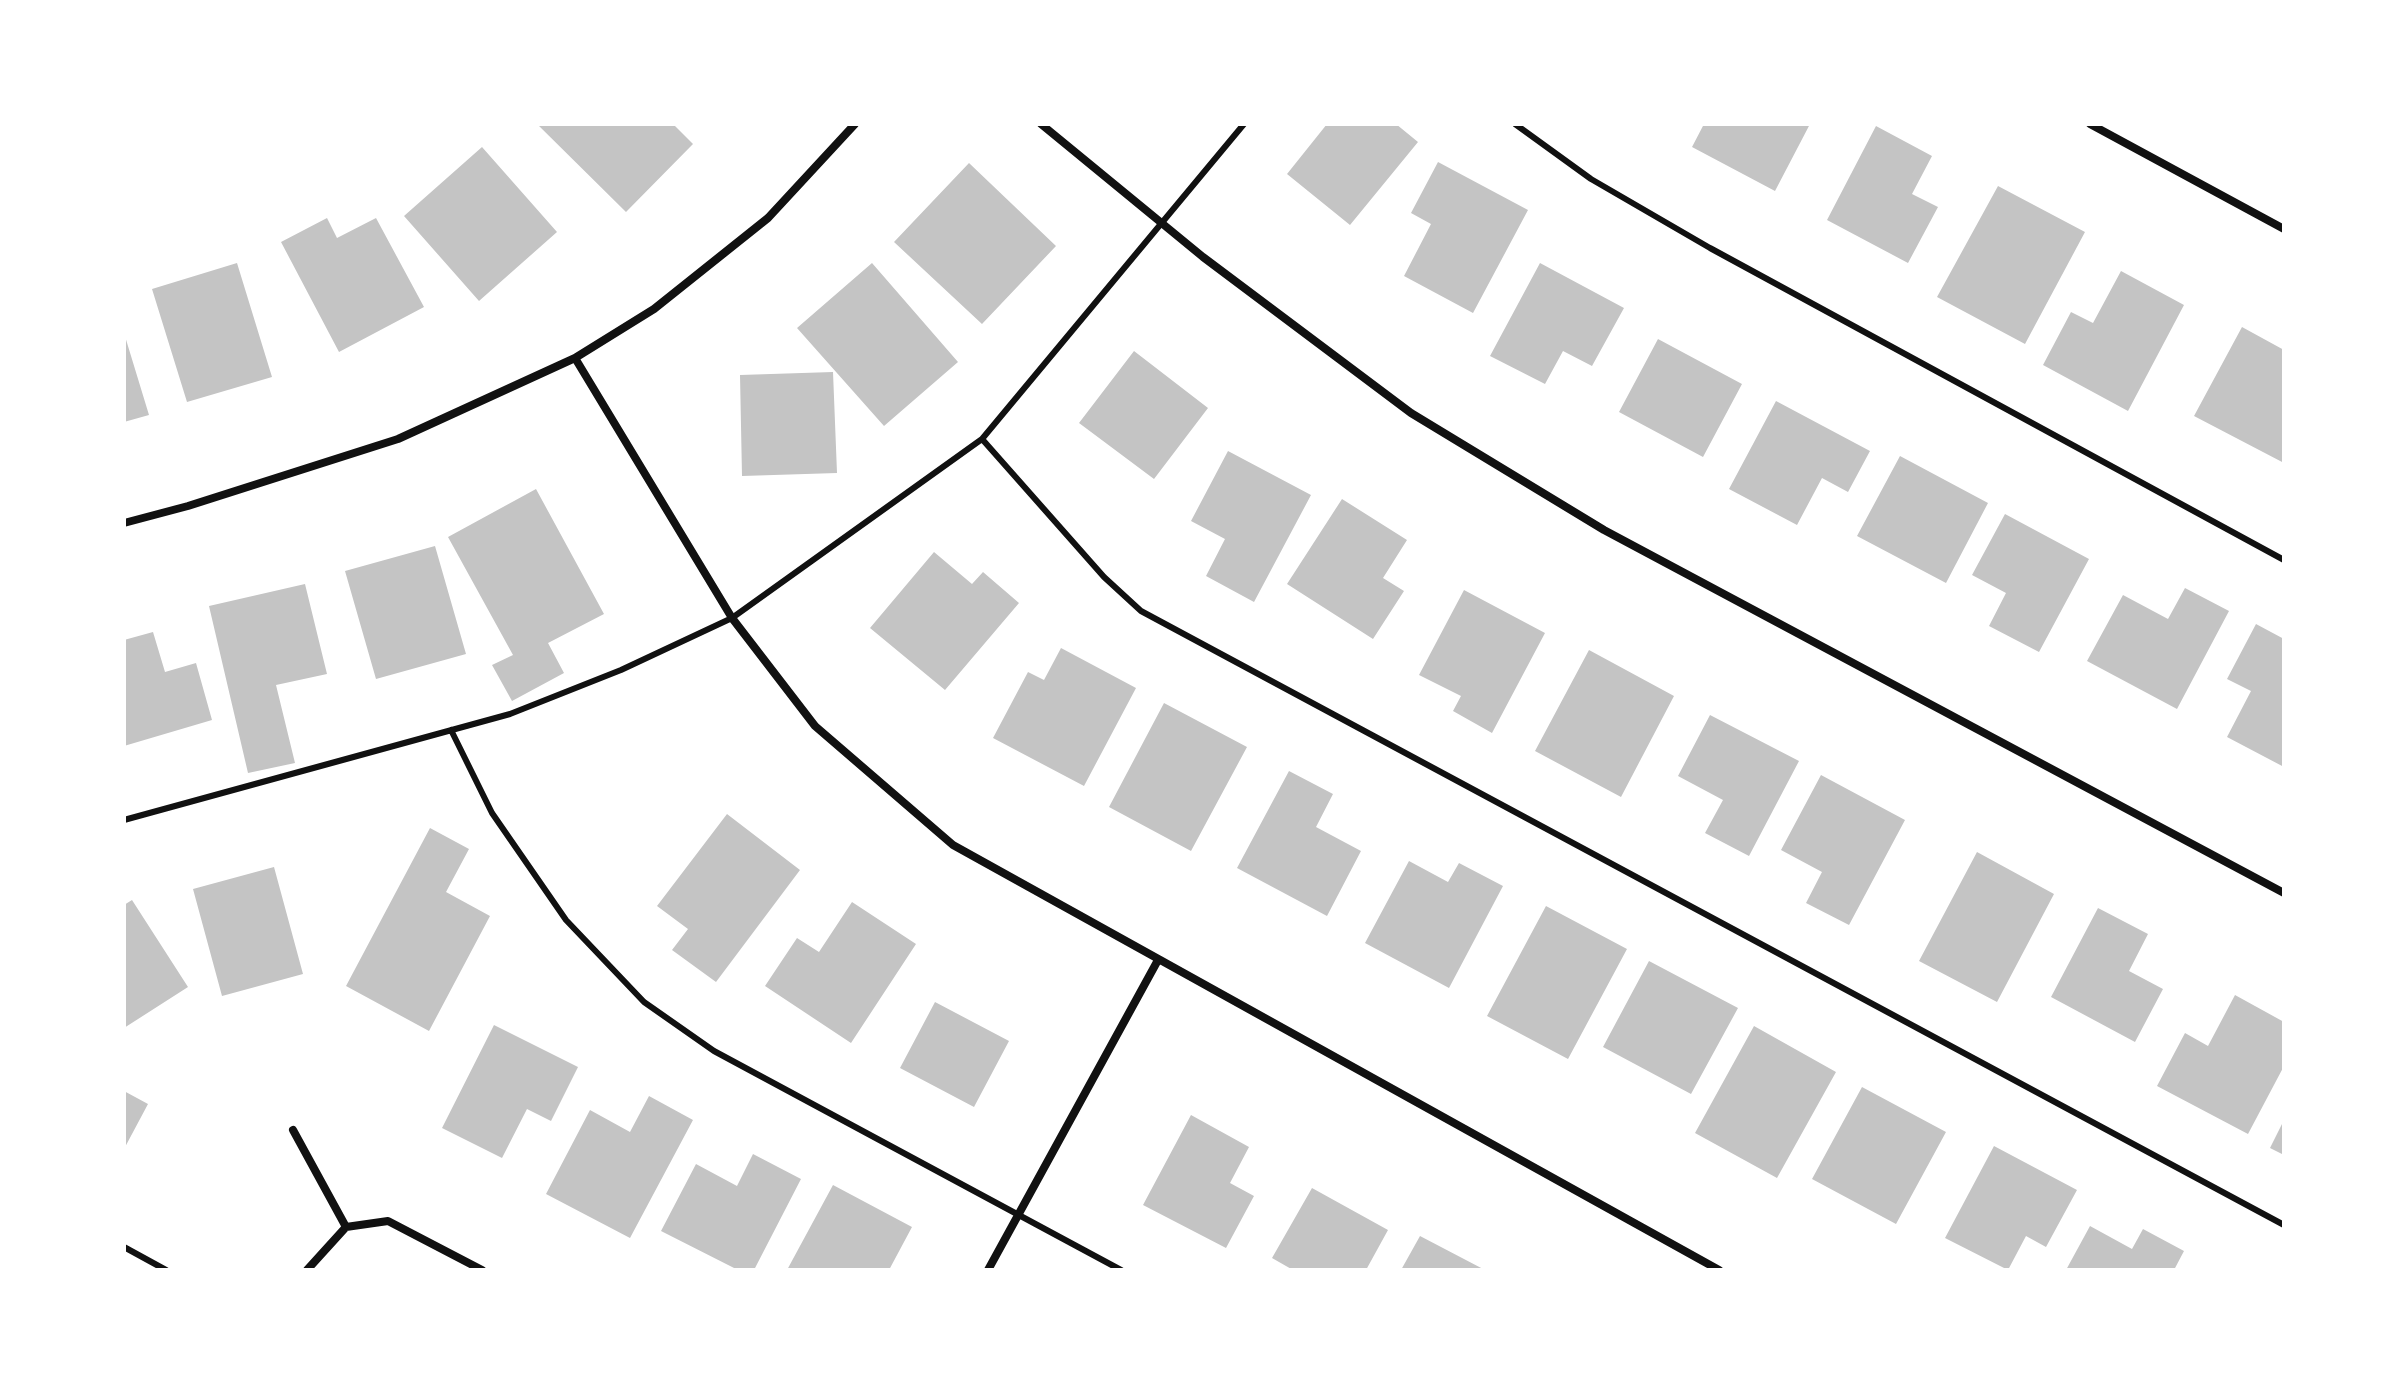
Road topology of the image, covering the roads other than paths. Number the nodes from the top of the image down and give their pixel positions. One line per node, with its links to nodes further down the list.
1 (855, 124): 8 (street)
2 (1041, 124): 6 (street)
3 (1244, 124): 6 (lane)
4 (1515, 124): 11 (lane)
5 (2090, 124): 7 (street)
6 (1163, 225): 9 (lane); 15 (street)
7 (2284, 229)
8 (575, 358): 10 (street); 12 (street)
9 (982, 439): 12 (lane); 19 (lane)
10 (124, 523)
11 (2284, 560)
12 (732, 618): 13 (lane); 16 (street)
13 (451, 730): 14 (lane); 18 (lane)
14 (124, 820)
15 (2284, 893)
16 (1158, 960): 18 (street); 27 (street)
17 (293, 1130): 20 (street)
18 (1018, 1212): 25 (street); 26 (lane)
19 (2284, 1225)
20 (346, 1227): 23 (street); 24 (street)
21 (124, 1247): 22 (lane)
22 (166, 1270)
23 (307, 1270)
24 (482, 1270)
25 (988, 1270)
26 (1121, 1270)
27 (1719, 1270)

